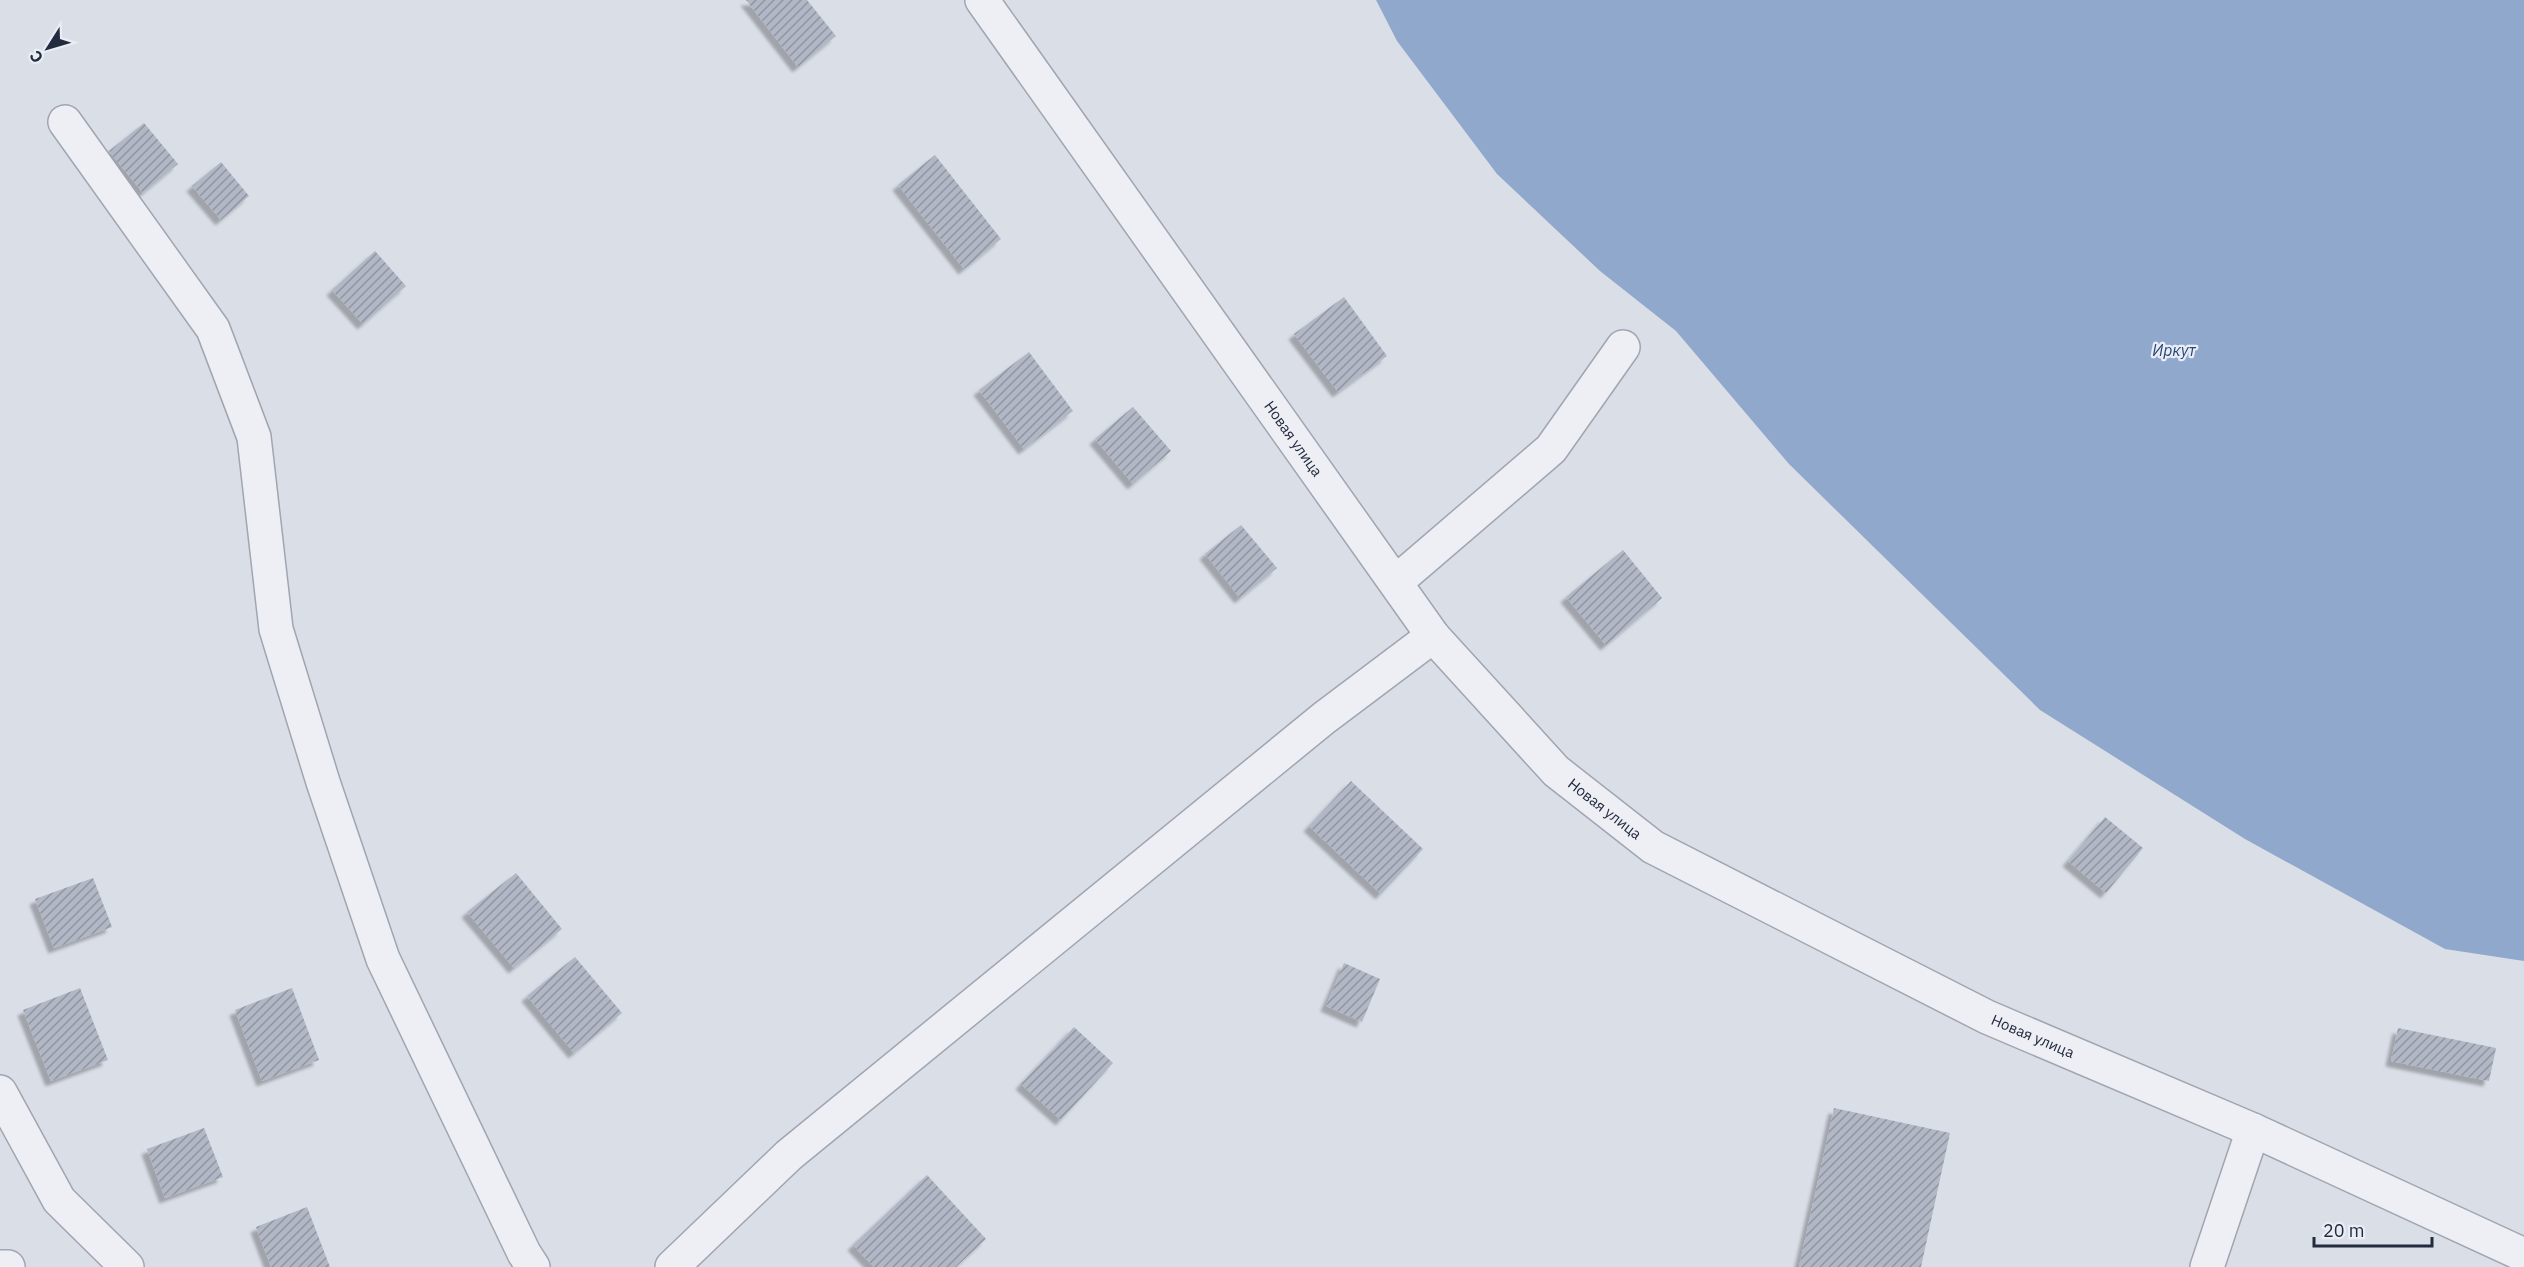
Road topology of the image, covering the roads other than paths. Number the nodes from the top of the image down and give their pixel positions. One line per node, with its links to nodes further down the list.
1 (982, 0): 4 (street, Новая улица)
2 (65, 122): 12 (street)
3 (1623, 347): 4 (street)
4 (1396, 582): 5 (street, Новая улица)
5 (1433, 636): 7 (street, Новая улица); 13 (street)
6 (0, 1092): 11 (street)
7 (2253, 1130): 8 (street, Новая улица); 14 (street)
8 (2524, 1255)
9 (0, 1267): 10 (street)
10 (8, 1267)
11 (127, 1267)
12 (533, 1267)
13 (672, 1267)
14 (2207, 1267)

